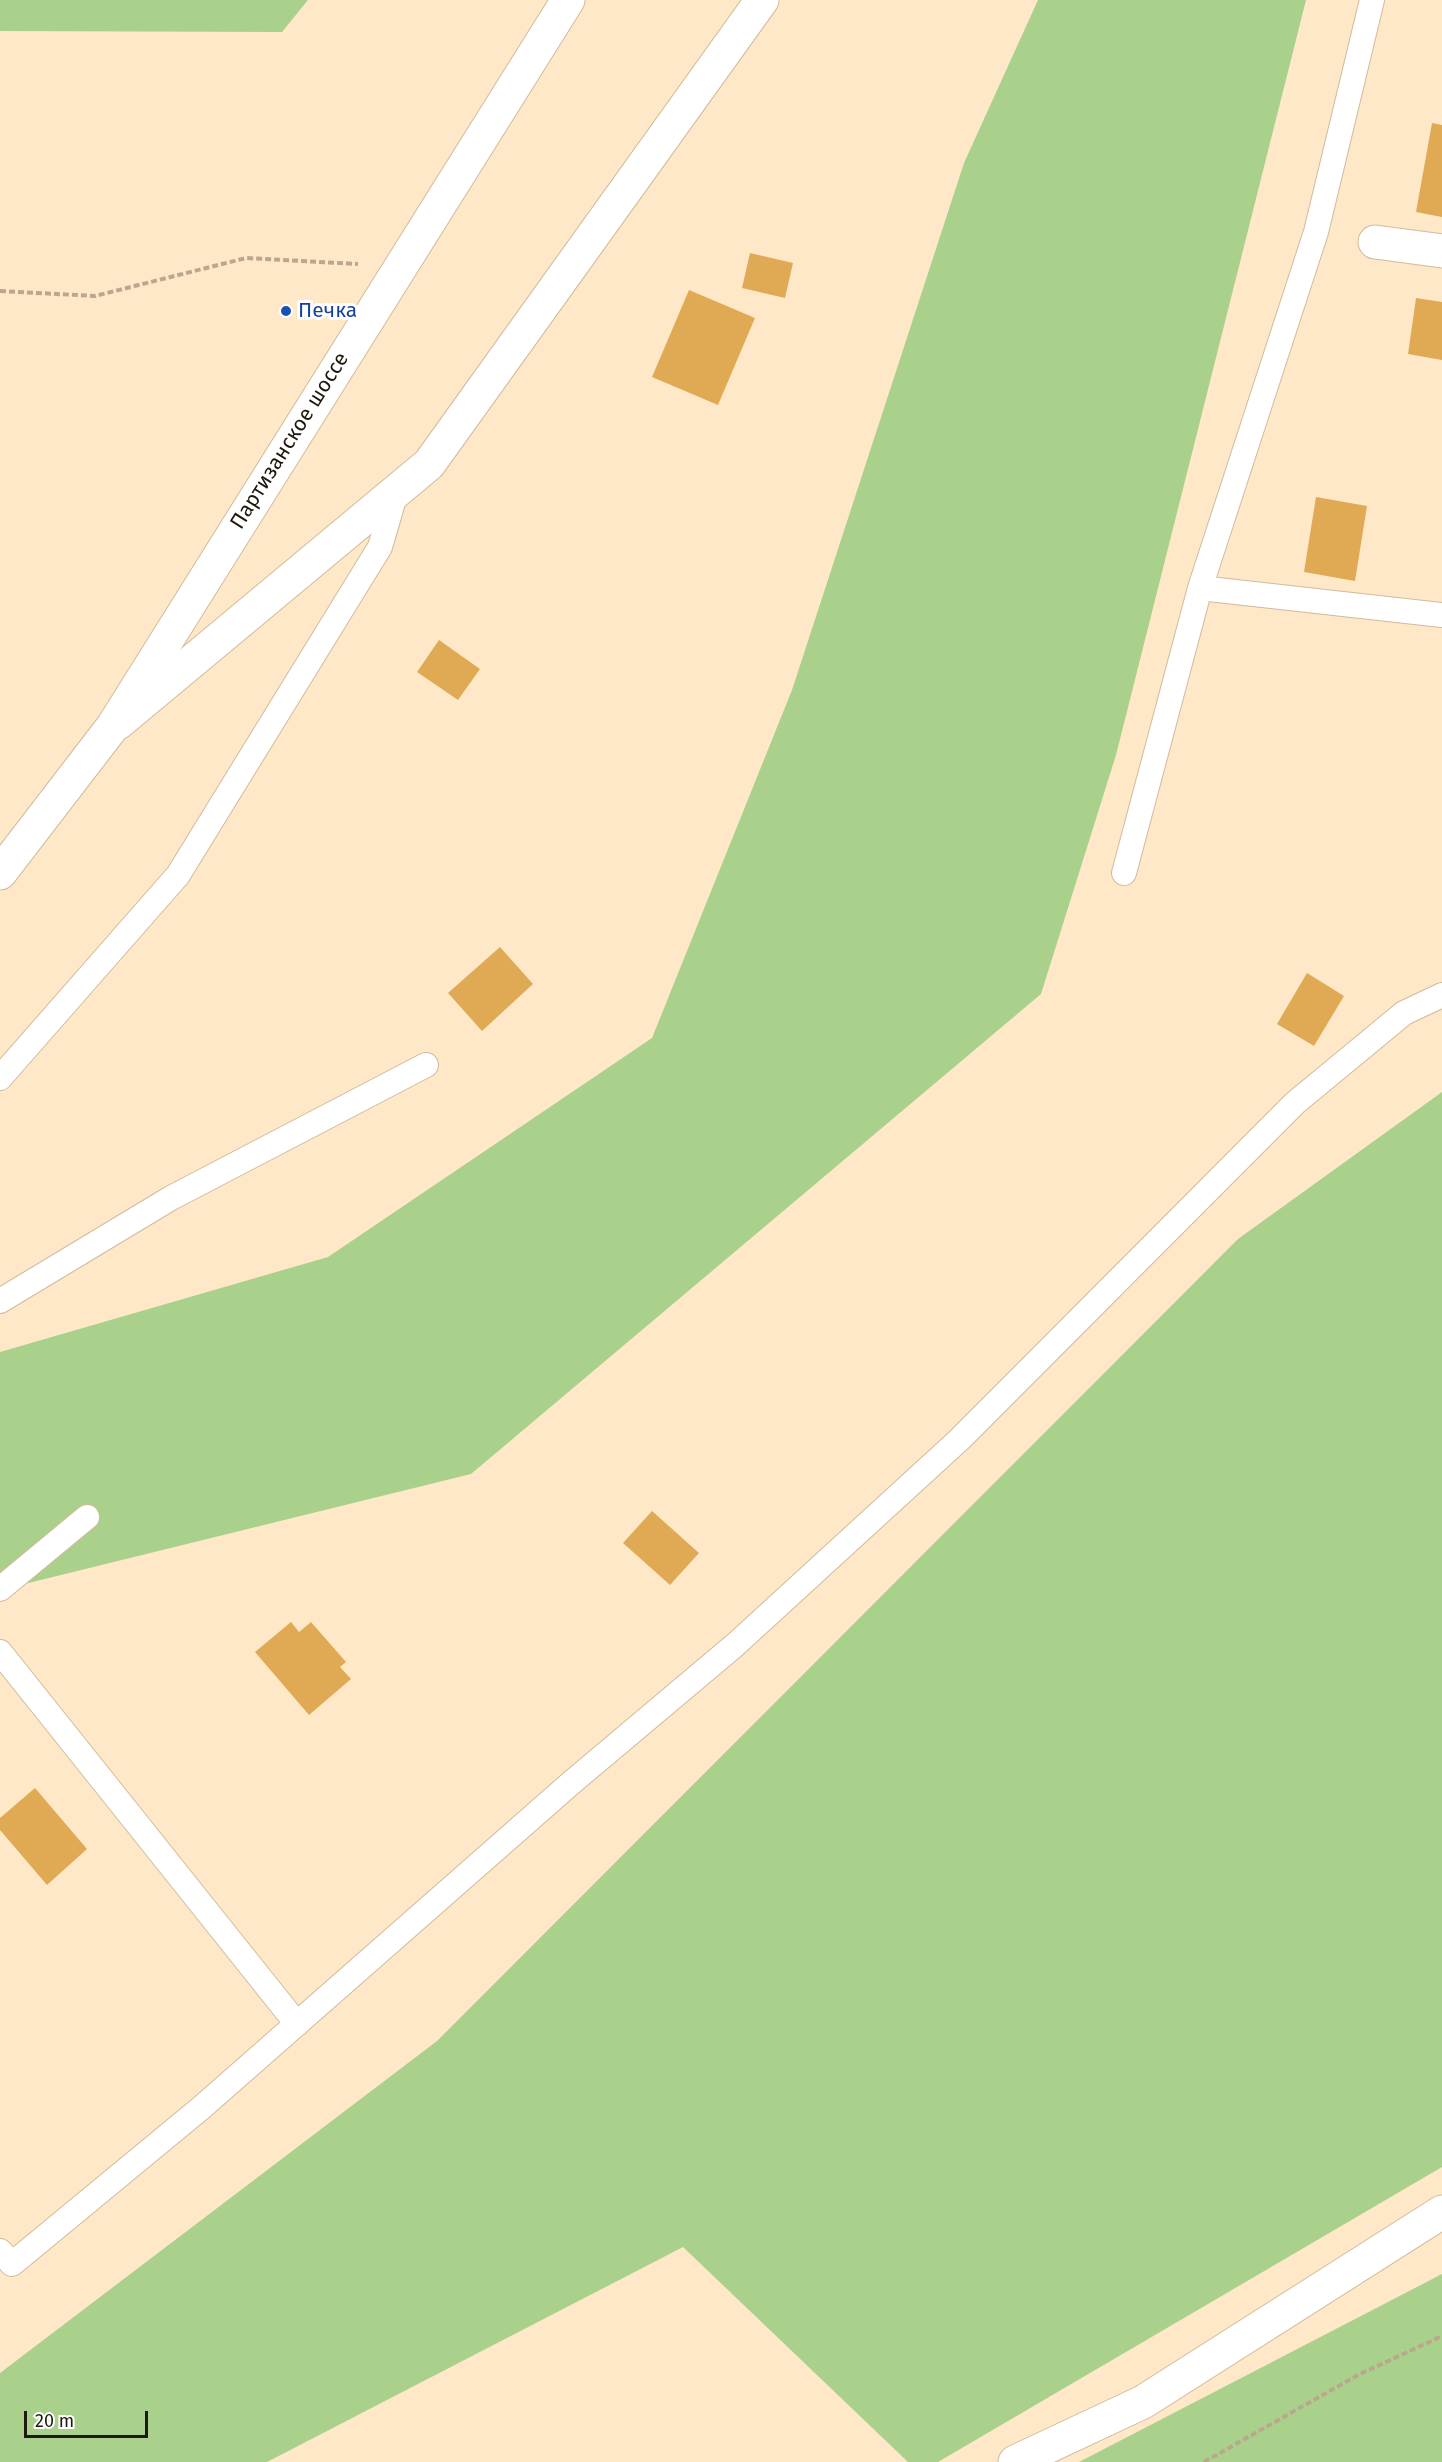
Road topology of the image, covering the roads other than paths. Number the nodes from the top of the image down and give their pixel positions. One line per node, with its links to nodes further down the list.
1 (568, 0): 9 (street, Партизанское шоссе)
2 (762, 0): 6 (street)
3 (1372, 0): 7 (lane)
4 (1376, 242): 5 (street)
5 (1442, 251)
6 (396, 492): 9 (street); 14 (lane)
7 (1200, 588): 8 (lane); 11 (lane)
8 (1442, 615)
9 (113, 726): 10 (street, Партизанское шоссе)
10 (0, 873)
11 (1125, 873)
12 (1442, 995): 19 (lane)
13 (426, 1065): 15 (lane)
14 (0, 1078)
15 (0, 1301)
16 (87, 1517): 17 (lane)
17 (0, 1589)
18 (0, 1652): 19 (lane)
19 (297, 2025): 21 (lane)
20 (1442, 2212): 22 (street)
21 (0, 2251)
22 (1016, 2462)

